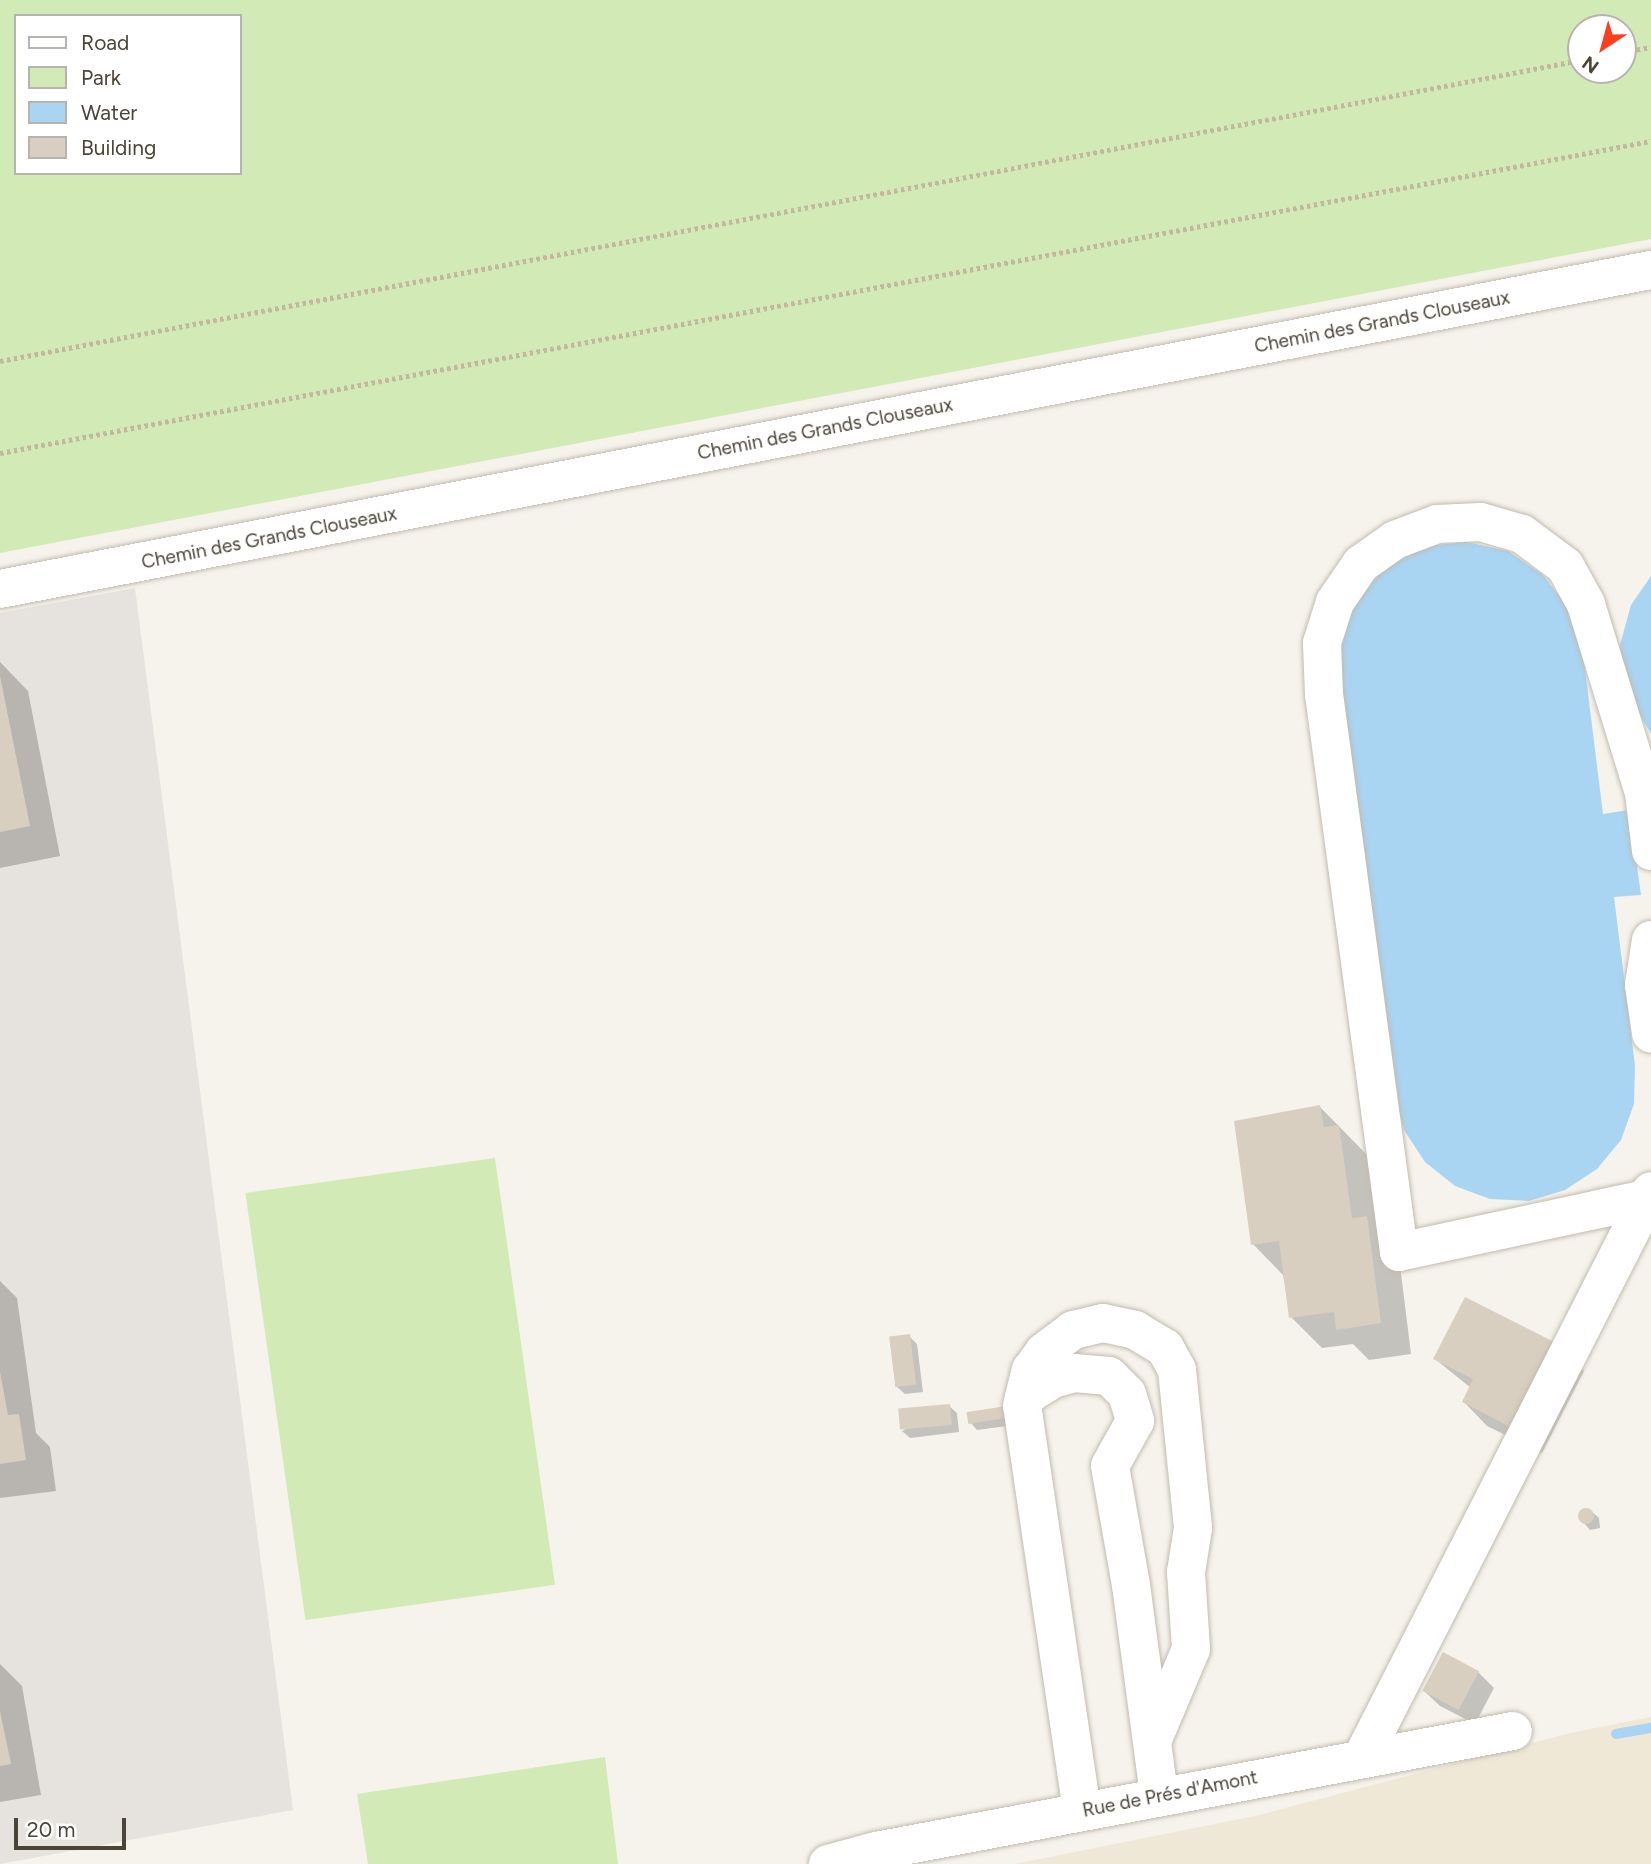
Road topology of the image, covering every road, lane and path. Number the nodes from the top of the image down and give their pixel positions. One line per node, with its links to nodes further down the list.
1 (1567, 63): 4 (path)
2 (1651, 141): 5 (path)
3 (1651, 270): 6 (street, Chemin des Grands Clouseaux)
4 (0, 361)
5 (0, 453)
6 (0, 589)
7 (1651, 851): 10 (street)
8 (1651, 940): 9 (street)
9 (1651, 1033)
10 (1650, 1196): 14 (street)
11 (1022, 1406): 13 (street); 13 (street); 16 (street)
12 (1513, 1731): 14 (street, Rue de Prés d'Amont)
13 (1153, 1738): 15 (street)
14 (1362, 1758): 15 (street, Rue de Prés d'Amont)
15 (1159, 1796): 16 (street, Rue de Prés d'Amont)
16 (1082, 1811): 17 (street, Rue de Prés d'Amont)
17 (828, 1864)

